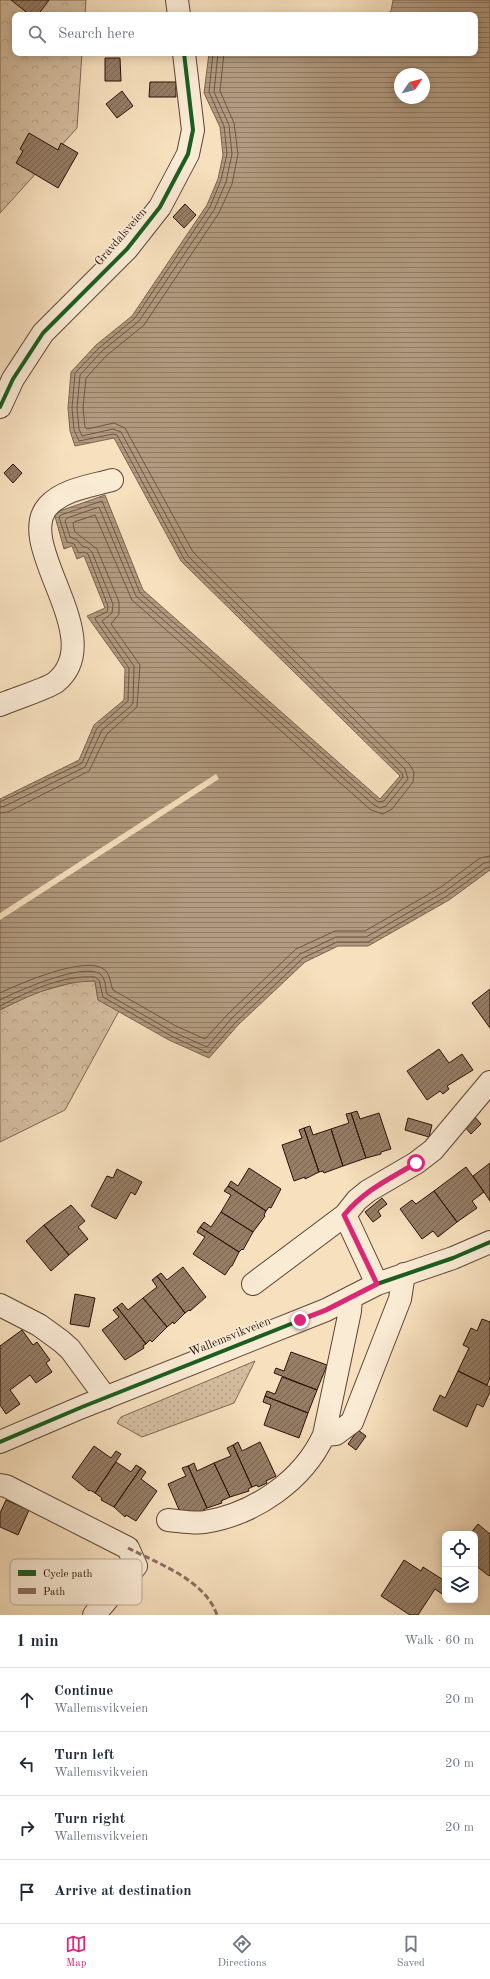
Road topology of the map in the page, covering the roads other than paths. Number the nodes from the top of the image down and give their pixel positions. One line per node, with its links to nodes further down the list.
1 (177, 0): 2 (street)
2 (179, 12)
3 (184, 56): 4 (street, Gravdalsveien)
4 (0, 407)
5 (112, 480): 6 (street)
6 (0, 705)
7 (490, 1082): 8 (street)
8 (344, 1215): 11 (street); 12 (street)
9 (490, 1242): 10 (street, Wallemsvikveien)
10 (404, 1274): 12 (street, Wallemsvikveien); 16 (street)
11 (253, 1284)
12 (377, 1284): 13 (street, Wallemsvikveien)
13 (351, 1297): 15 (street, Wallemsvikveien); 16 (street)
14 (0, 1305): 15 (street)
15 (106, 1398): 17 (street, Wallemsvikveien)
16 (324, 1435): 19 (street)
17 (0, 1442)
18 (0, 1485): 20 (street)
19 (168, 1520)
20 (133, 1559)
21 (103, 1605): 22 (street)
22 (94, 1615)

